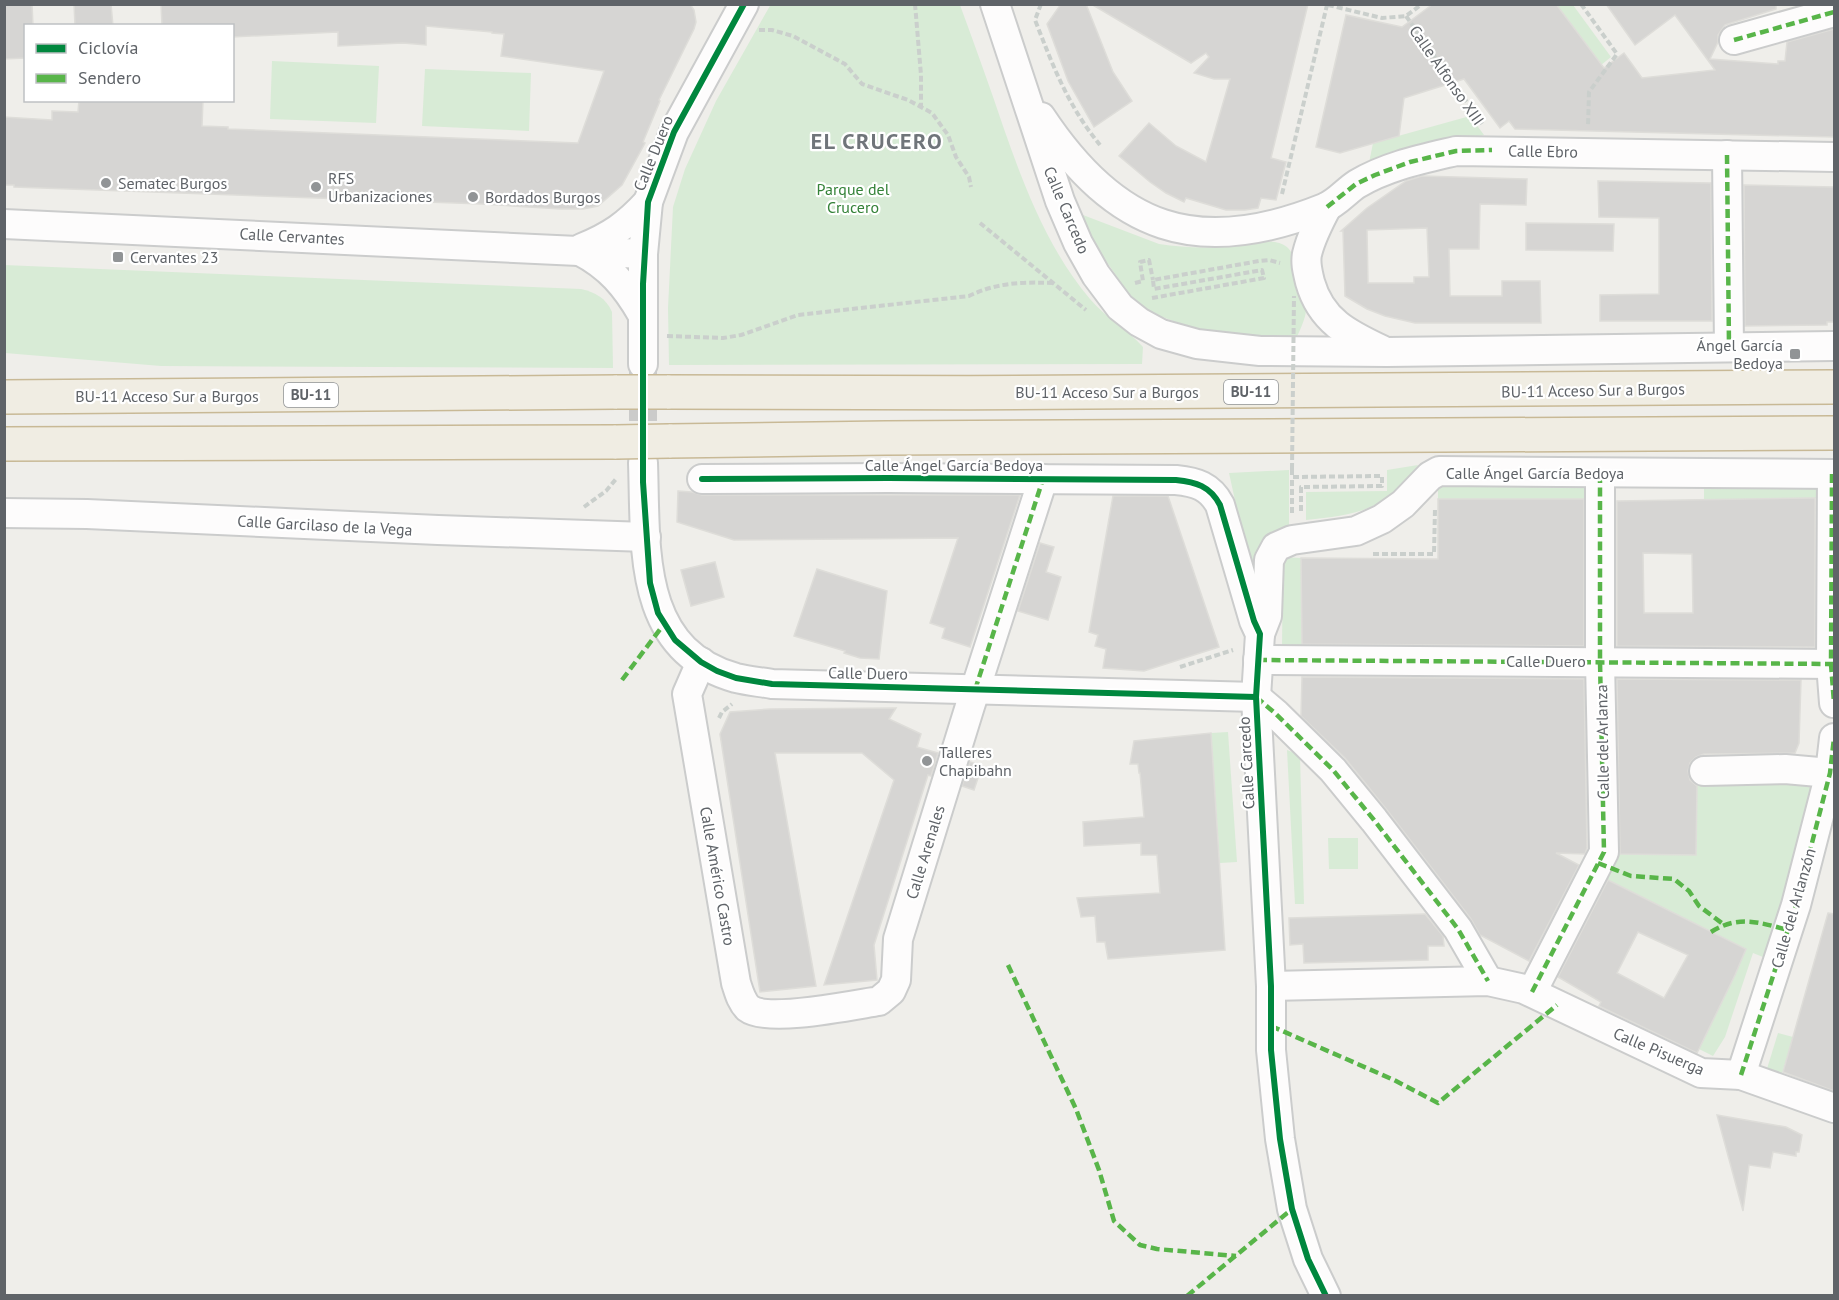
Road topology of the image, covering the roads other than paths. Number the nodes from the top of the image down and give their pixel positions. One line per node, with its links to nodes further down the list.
1 (996, 5): 5 (street, Calle Carcedo)
2 (1834, 12): 4 (street)
3 (736, 16): 8 (street, Calle Duero)
4 (1734, 40)
5 (1020, 83): 11 (street, Calle Carcedo); 18 (street, Calle Carcedo)
6 (1727, 154): 7 (street, Calle Ebro); 9 (street, Calle Ebro); 17 (street)
7 (1834, 157)
8 (648, 202): 12 (street, Calle Cervantes); 13 (street, Calle Duero)
9 (1328, 207): 11 (street, Calle Ebro); 14 (street)
10 (4, 224): 12 (street, Calle Cervantes)
11 (1268, 226): 14 (street)
12 (579, 250): 13 (street, Calle Cervantes); 15 (street, Calle Cervantes)
13 (643, 254): 15 (street, Calle Duero)
14 (1297, 262): 18 (street)
15 (642, 314): 19 (street, Calle Duero)
16 (1834, 346): 17 (street)
17 (1729, 347): 18 (street)
18 (1387, 352)
19 (643, 364)
20 (4, 375): 22 (highway)
21 (1834, 387): 22 (highway, BU-11 Acceso Sur a Burgos / BU-11, bridge)
22 (258, 396): 23 (highway, BU-11 Acceso Sur a Burgos / BU-11)
23 (4, 397)
24 (1834, 433): 27 (highway, bridge)
25 (264, 443): 26 (highway); 27 (highway); 28 (highway)
26 (4, 444)
27 (627, 459): 35 (street, Calle Duero)
28 (4, 462)
29 (1600, 473): 30 (street, Calle Ángel García Bedoya); 36 (street, Calle Ángel García Bedoya); 37 (street, Calle del Arlanza)
30 (1833, 474): 39 (street)
31 (702, 479): 32 (street, Calle Ángel García Bedoya)
32 (1043, 479): 33 (street, Calle Ángel García Bedoya); 40 (street, Calle Arenales)
33 (1205, 487): 36 (street, Calle Carcedo)
34 (4, 513): 35 (street, Calle Garcilaso de la Vega)
35 (646, 537): 38 (street, Calle Duero)
36 (1253, 647): 37 (street, Calle Duero); 41 (street, Calle Carcedo)
37 (1600, 661): 39 (street, Calle Duero); 48 (street, Calle del Arlanza)
38 (701, 662): 40 (street, Calle Duero); 49 (street, Calle Américo Castro)
39 (1833, 664): 42 (street)
40 (975, 690): 41 (street, Calle Duero); 49 (street, Calle Arenales)
41 (1256, 697): 46 (street); 47 (street, Calle Carcedo)
42 (1834, 703)
43 (1834, 738): 45 (street, Calle del Arlanzón)
44 (1704, 771): 45 (street)
45 (1830, 773): 50 (street, Calle del Arlanzón)
46 (1488, 981): 47 (street, Calle Pisuerga); 48 (street, Calle Pisuerga)
47 (1271, 986): 52 (street, Calle Carcedo)
48 (1532, 992): 50 (street, Calle Pisuerga)
49 (828, 1008)
50 (1741, 1075): 51 (street, Calle Pisuerga)
51 (1834, 1108)
52 (1326, 1296)

